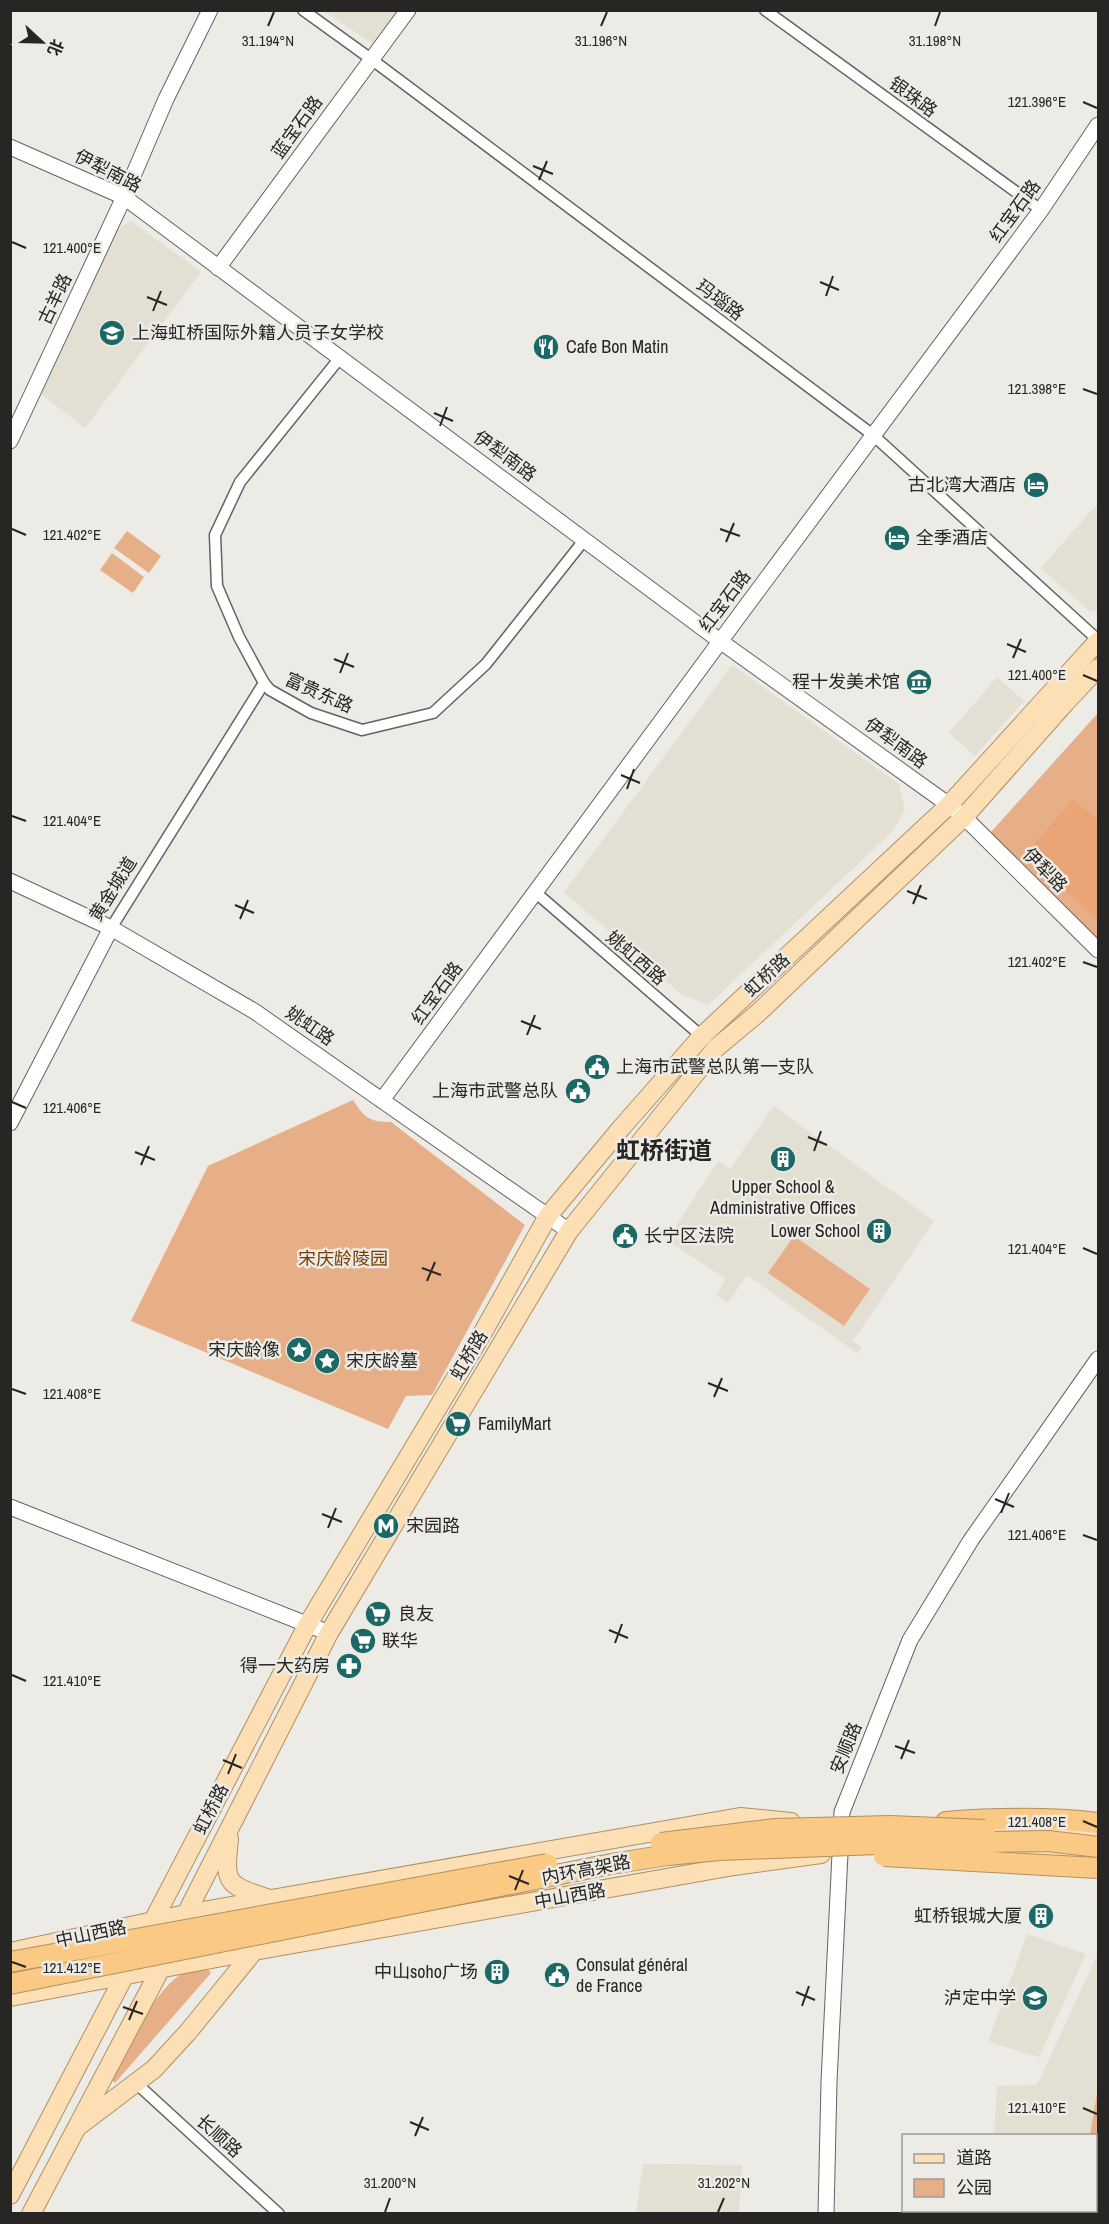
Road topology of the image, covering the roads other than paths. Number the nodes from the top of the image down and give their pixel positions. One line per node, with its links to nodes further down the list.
1 (210, 10): 8 (street, 古羊路)
2 (303, 10): 5 (street, 玛瑙路)
3 (408, 10): 5 (street, 蓝宝石路)
4 (765, 10): 9 (street, 银珠路)
5 (371, 59): 10 (street, 蓝宝石路); 12 (street, 玛瑙路)
6 (1098, 125): 9 (street, 红宝石路)
7 (10, 147): 8 (street, 伊犁南路)
8 (124, 197): 10 (street, 伊犁南路); 13 (street, 古羊路)
9 (1041, 210): 12 (street, 红宝石路)
10 (218, 268): 11 (street, 伊犁南路)
11 (339, 359): 14 (street, 伊犁南路); 18 (street, 富贵东路)
12 (873, 435): 15 (street, 玛瑙路); 16 (street, 红宝石路)
13 (10, 441)
14 (585, 539): 16 (street, 伊犁南路); 18 (street, 富贵东路)
15 (1098, 640): 19 (main road, 虹桥路)
16 (720, 641): 19 (street, 伊犁南路); 22 (street, 红宝石路)
17 (1098, 668): 20 (main road, 虹桥路)
18 (264, 683): 23 (street, 黄金城道)
19 (949, 805): 20 (street, 伊犁南路); 25 (main road, 虹桥路)
20 (964, 817): 24 (street, 伊犁路); 25 (main road, 虹桥路)
21 (10, 881): 23 (street, 姚虹路)
22 (535, 892): 25 (street, 姚虹西路); 26 (street, 红宝石路)
23 (111, 928): 26 (street, 姚虹路); 27 (street, 黄金城道)
24 (1098, 950)
25 (709, 1042): 28 (main road, 虹桥路); 29 (main road, 虹桥路)
26 (382, 1100): 28 (street, 姚虹路)
27 (10, 1123)
28 (548, 1216): 29 (street, 姚虹路); 32 (main road, 虹桥路)
29 (569, 1232): 33 (main road, 虹桥路)
30 (1098, 1359): 36 (street, 安顺路)
31 (10, 1507): 32 (street)
32 (308, 1624): 33 (street); 47 (main road, 虹桥路)
33 (329, 1633): 37 (main road, 虹桥路)
34 (1098, 1823): 35 (highway, bridge)
35 (890, 1826): 38 (highway, 内环高架路, bridge); 50 (highway, 内环高架路, bridge)
36 (839, 1827): 38 (main road, 中山西路); 42 (street, 安顺路); 45 (main road, 中山西路)
37 (230, 1828): 45 (main road); 46 (main road, 虹桥路)
38 (1076, 1834): 39 (highway, 内环高架路)
39 (1098, 1836)
40 (1098, 1847): 41 (highway, 内环高架路, bridge)
41 (720, 1850): 44 (highway, bridge); 53 (highway, 内环高架路, bridge)
42 (839, 1851): 43 (main road, 中山西路); 48 (main road, 中山西路); 62 (street, 安顺路)
43 (1098, 1858)
44 (1098, 1868)
45 (271, 1899): 46 (main road, 中山西路)
46 (186, 1914): 47 (main road, 中山西路); 51 (main road, 虹桥路)
47 (153, 1921): 49 (main road, 中山西路); 52 (main road, 虹桥路)
48 (254, 1951): 51 (main road, 中山西路); 57 (main road)
49 (10, 1952)
50 (10, 1962)
51 (160, 1970): 52 (main road, 中山西路); 58 (main road, 虹桥路)
52 (124, 1977): 54 (main road, 中山西路); 56 (main road, 虹桥路)
53 (10, 1984)
54 (88, 1984): 55 (main road, 中山西路); 56 (main road)
55 (10, 1997)
56 (111, 2004): 59 (main road, 虹桥路)
57 (137, 2084): 58 (main road); 61 (street, 长顺路)
58 (76, 2127): 60 (main road, 虹桥路)
59 (10, 2195)
60 (31, 2214)
61 (279, 2214)
62 (826, 2214)

